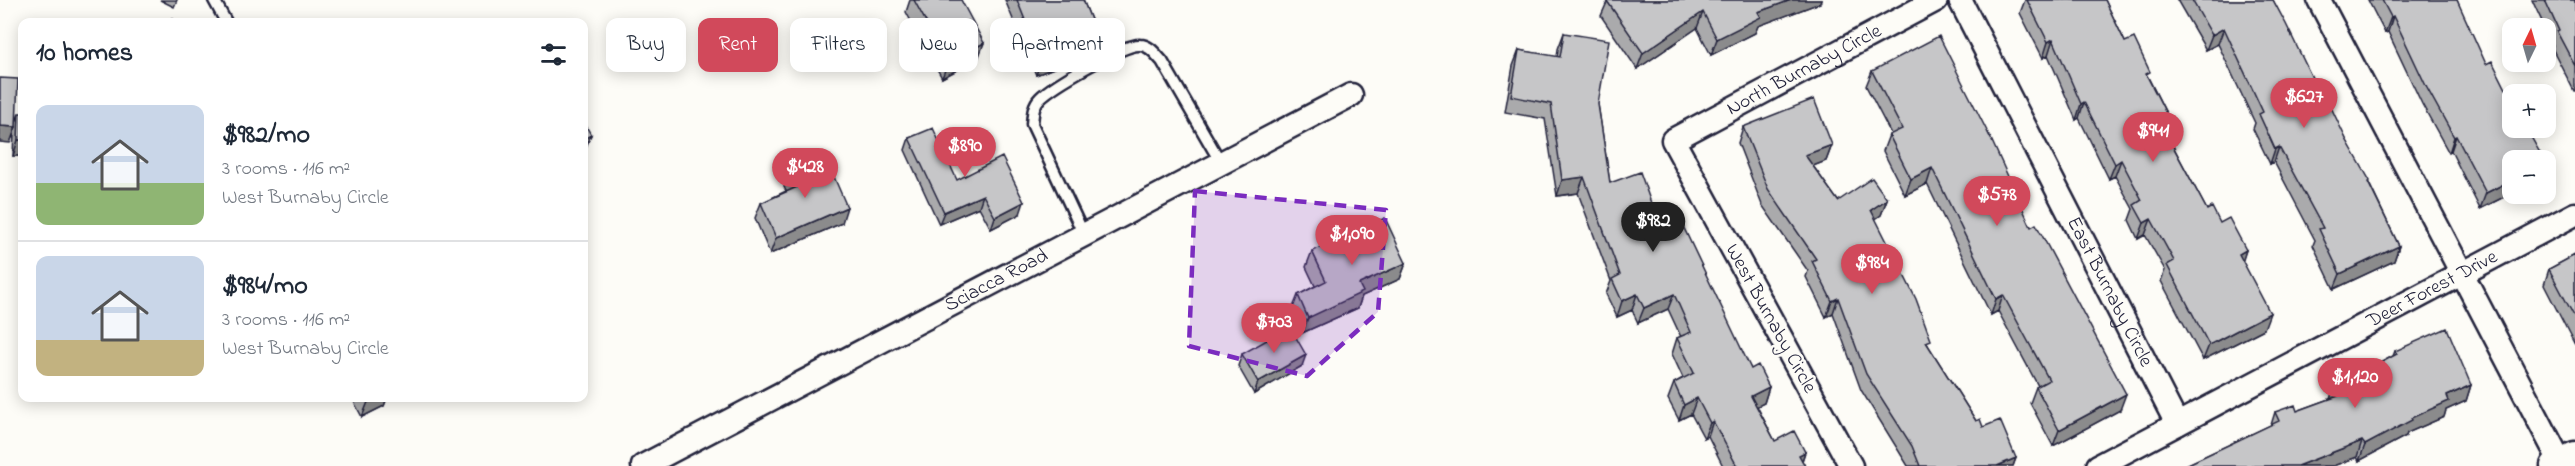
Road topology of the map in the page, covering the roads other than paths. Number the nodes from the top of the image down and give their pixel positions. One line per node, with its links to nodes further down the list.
1 (214, 0): 5 (lane)
2 (1936, 0): 7 (street, North Burnaby Circle)
3 (1960, 0): 12 (street, East Burnaby Circle)
4 (2319, 0): 11 (street)
5 (224, 18)
6 (1351, 95): 8 (street, Sciacca Road)
7 (1673, 140): 15 (street, West Burnaby Circle)
8 (1221, 163): 10 (street, Sciacca Road); 10 (lane)
9 (2575, 214): 11 (street, Deer Forest Drive)
10 (1084, 235): 14 (street, Sciacca Road)
11 (2463, 273): 12 (street, Deer Forest Drive); 13 (street)
12 (2177, 424): 16 (street, Deer Forest Drive)
13 (2564, 462)
14 (643, 466)
15 (1851, 466)
16 (2097, 466)

